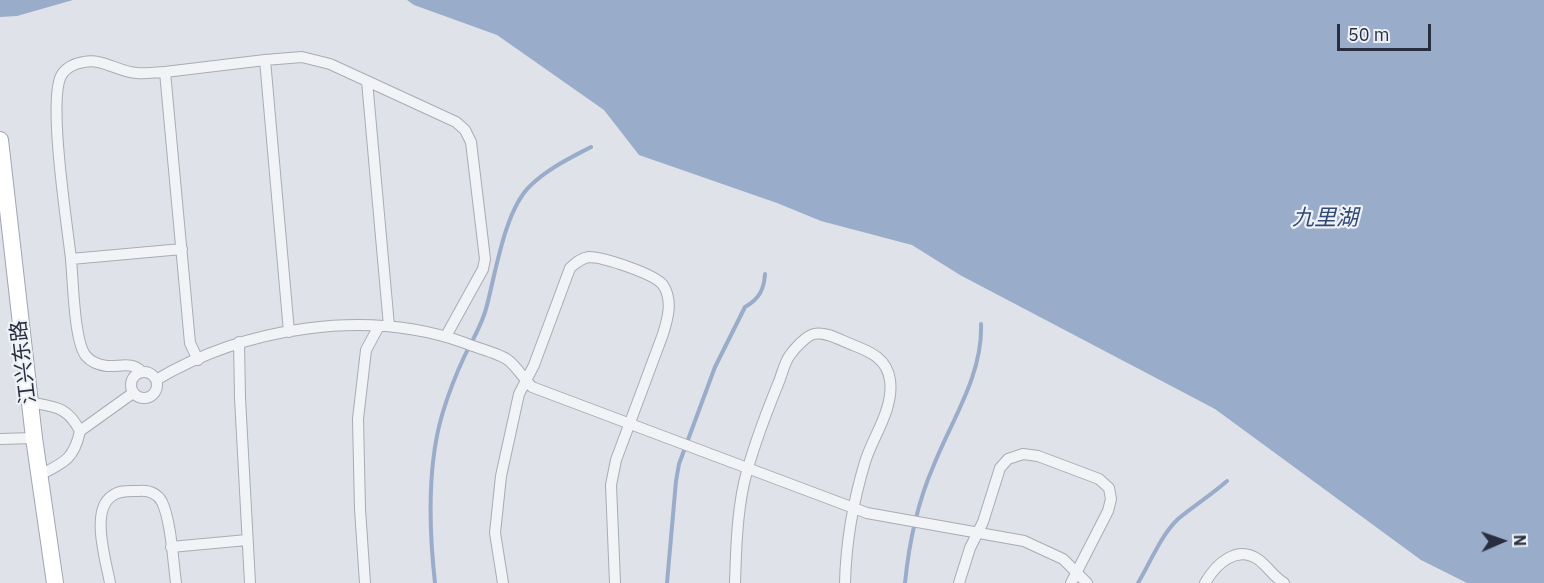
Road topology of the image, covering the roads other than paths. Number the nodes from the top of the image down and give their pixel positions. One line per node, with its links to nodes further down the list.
1 (265, 60): 2 (street); 3 (street); 8 (street)
2 (165, 72): 5 (street); 6 (street)
3 (367, 81): 7 (street); 9 (street)
4 (0, 140): 16 (main road, 江兴东路)
5 (182, 249): 6 (street); 11 (street)
6 (71, 259): 12 (street)
7 (384, 326): 8 (street); 9 (street); 32 (street)
8 (289, 332): 10 (street)
9 (446, 336): 14 (street)
10 (239, 342): 11 (street); 25 (street)
11 (198, 360): 13 (street)
12 (142, 372): 13 (street); 15 (street)
13 (156, 380): 15 (street)
14 (526, 381): 17 (street); 17 (street); 33 (street)
15 (133, 393): 18 (street)
16 (29, 402): 18 (street); 19 (main road, 江兴东路)
17 (629, 424): 21 (street); 34 (street)
18 (80, 431): 22 (street)
19 (34, 438): 20 (street); 22 (main road, 江兴东路)
20 (0, 439)
21 (749, 469): 23 (street); 23 (street); 35 (street)
22 (38, 476): 28 (main road, 江兴东路)
23 (853, 508): 24 (street); 36 (street)
24 (976, 534): 27 (street); 27 (street); 37 (street)
25 (247, 540): 26 (street); 31 (street)
26 (171, 547): 29 (street); 30 (street)
27 (1076, 572): 38 (street); 39 (street)
28 (55, 583)
29 (110, 583)
30 (176, 583)
31 (250, 583)
32 (364, 583)
33 (502, 583)
34 (615, 583)
35 (735, 583)
36 (845, 583)
37 (958, 583)
38 (1071, 583)
39 (1087, 583)
40 (1205, 583): 41 (street)
41 (1284, 583)

